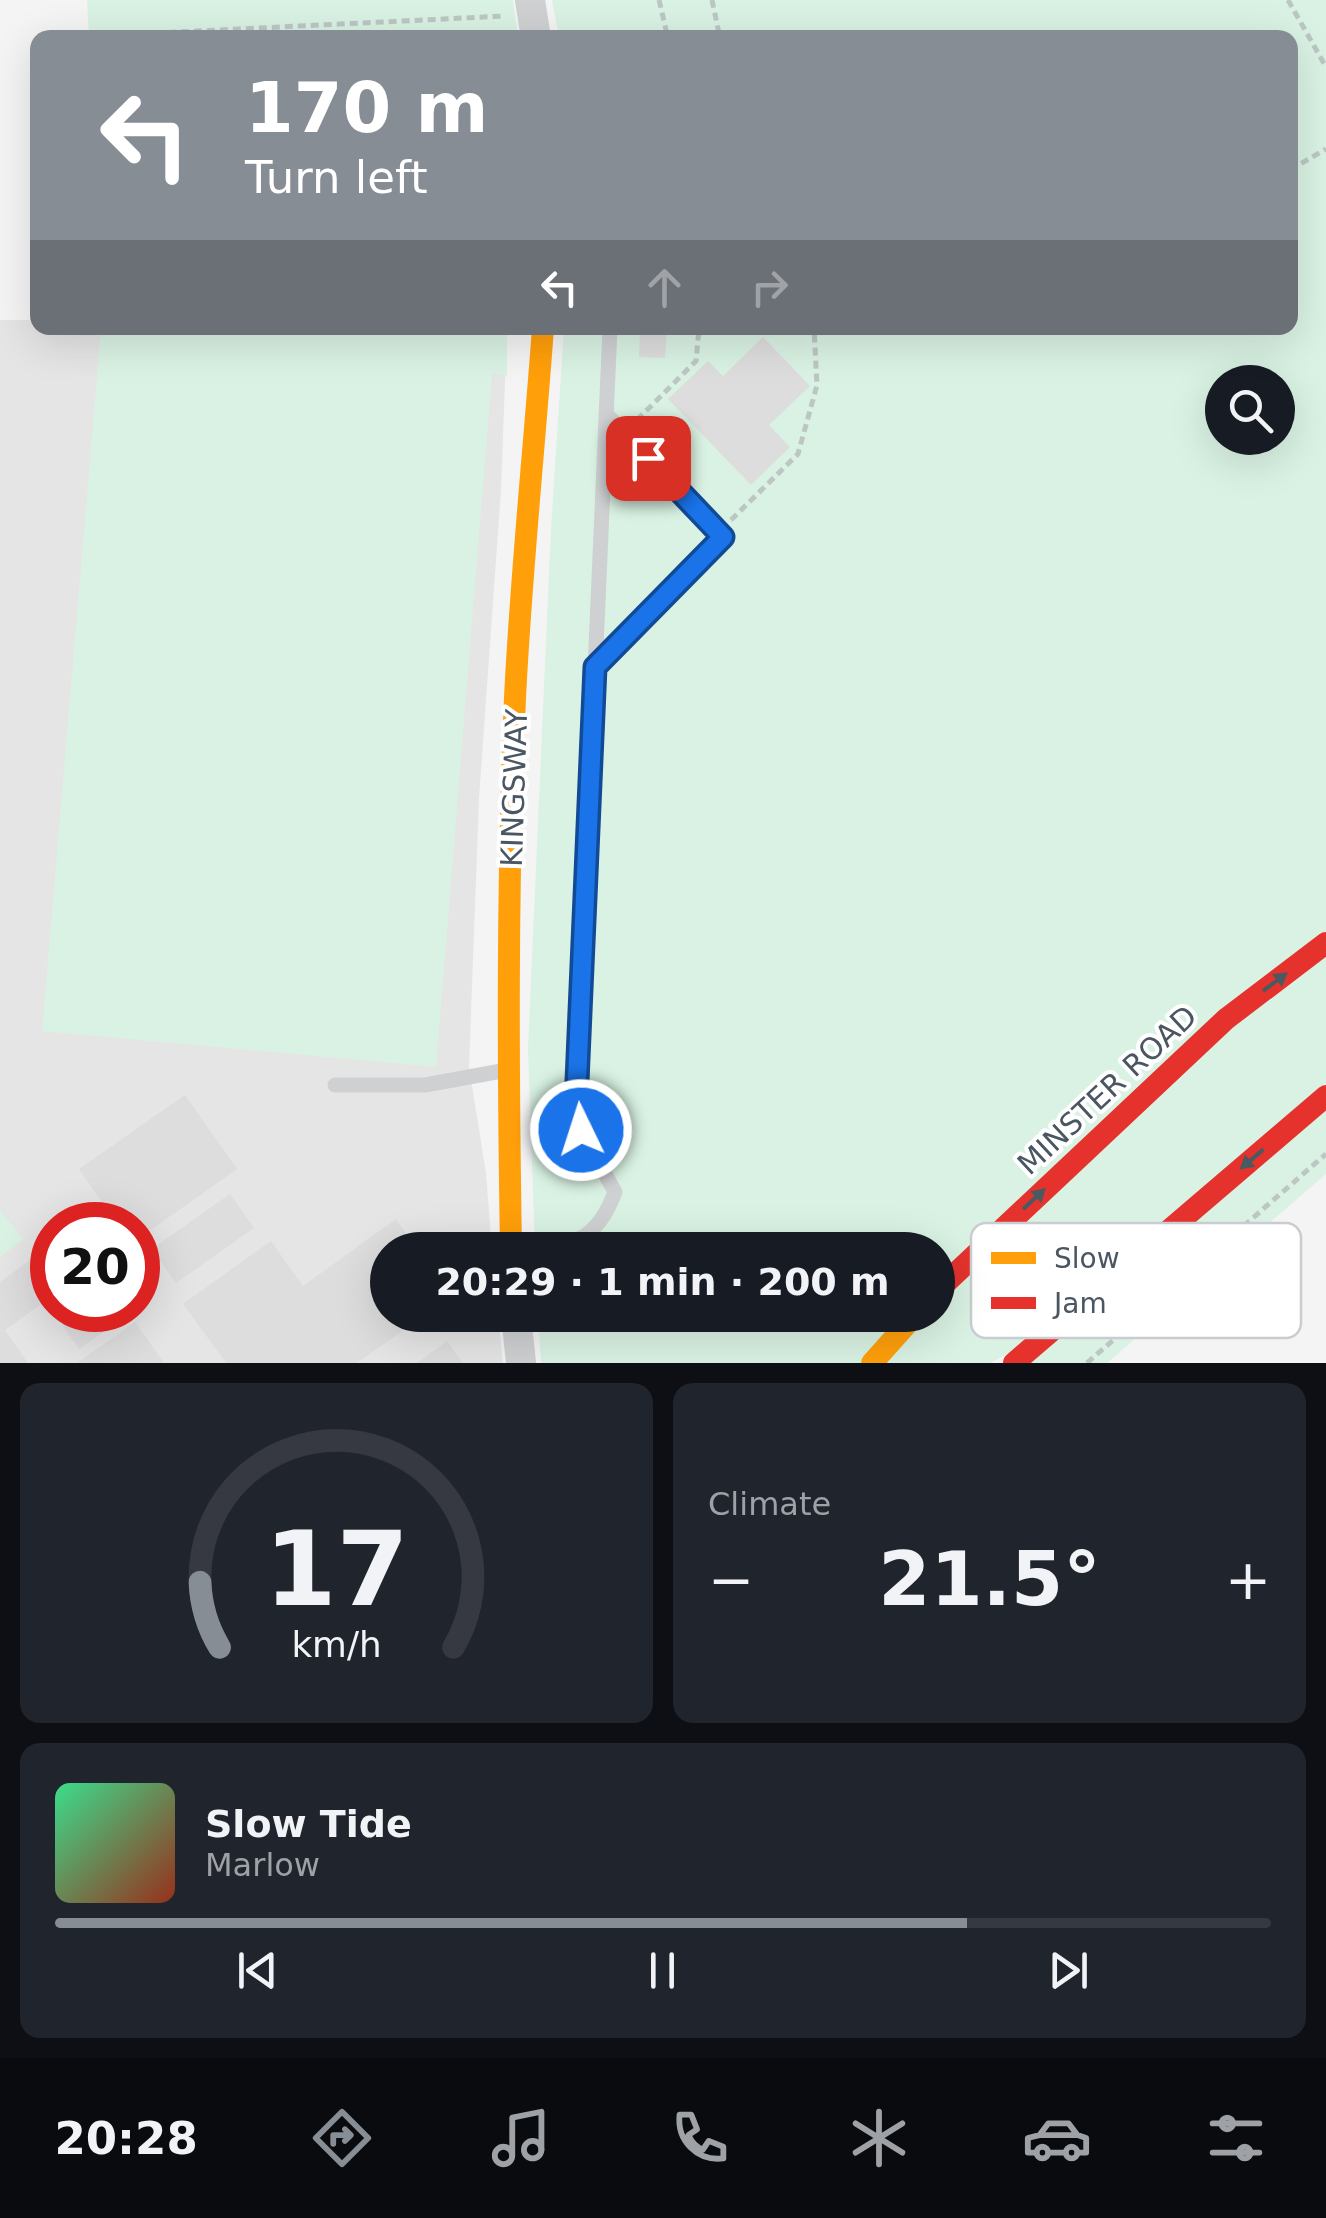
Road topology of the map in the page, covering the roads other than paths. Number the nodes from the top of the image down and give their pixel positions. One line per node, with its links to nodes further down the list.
1 (542, 335): 6 (main road, KINGSWAY)
2 (610, 335): 3 (lane)
3 (606, 414): 4 (lane); 4 (lane)
4 (595, 667): 12 (lane)
5 (1326, 943): 9 (main road, MINSTER ROAD, one-way to 5)
6 (507, 1070): 7 (lane); 11 (main road, KINGSWAY)
7 (335, 1084)
8 (1326, 1096): 10 (main road, one-way to 10)
9 (1009, 1223)
10 (1177, 1223)
11 (513, 1232)
12 (591, 1232)
13 (518, 1332): 17 (street)
14 (900, 1332): 18 (main road)
15 (1038, 1338): 19 (street)
16 (1042, 1338): 20 (main road)
17 (521, 1363)
18 (872, 1363)
19 (990, 1363)
20 (1014, 1363)

